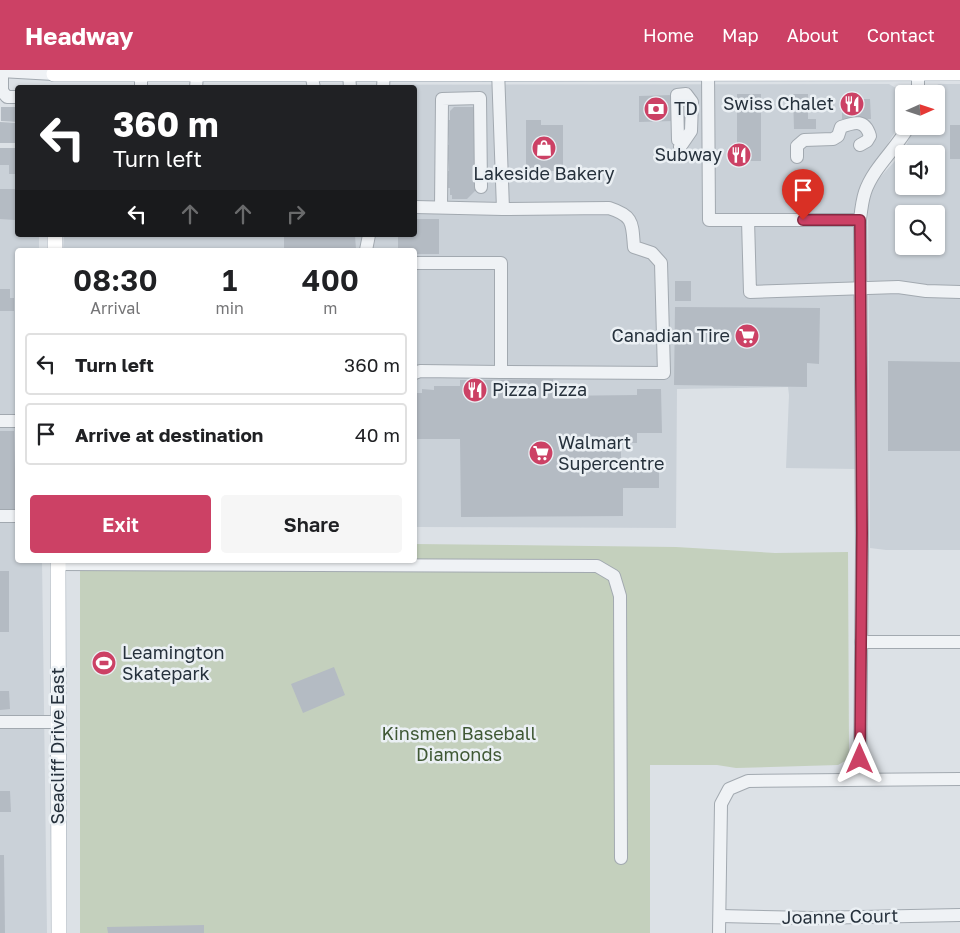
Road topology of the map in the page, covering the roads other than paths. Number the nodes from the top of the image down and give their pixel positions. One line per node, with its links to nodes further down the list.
1 (1, 71): 9 (street); 16 (street)
2 (256, 72): 11 (main road); 14 (main road)
3 (498, 72): 4 (main road); 10 (main road); 23 (street)
4 (570, 72): 5 (main road)
5 (708, 72): 6 (main road); 24 (street)
6 (786, 72): 7 (main road)
7 (918, 72): 8 (main road); 15 (street)
8 (960, 73)
9 (54, 77): 13 (main road)
10 (384, 77): 12 (main road)
11 (313, 80): 12 (main road)
12 (350, 80)
13 (141, 81): 14 (main road)
14 (196, 81)
15 (918, 85)
16 (15, 97)
17 (904, 135): 25 (street)
18 (860, 145): 19 (street)
19 (797, 157)
20 (480, 187): 22 (street)
21 (417, 207): 22 (street)
22 (441, 207): 23 (street)
23 (502, 209): 30 (street)
24 (748, 220): 25 (street); 27 (street)
25 (860, 220): 27 (street)
26 (417, 263): 30 (street)
27 (861, 288): 28 (street); 37 (street)
28 (960, 292)
29 (417, 372): 30 (street)
30 (501, 372)
31 (0, 421): 32 (street)
32 (15, 421)
33 (0, 516): 34 (street)
34 (15, 516)
35 (58, 563): 40 (main road, Seacliff Drive East)
36 (193, 563): 43 (street)
37 (861, 642): 38 (street); 41 (street)
38 (960, 642)
39 (0, 722): 40 (street)
40 (58, 722): 46 (main road, Seacliff Drive East)
41 (860, 779): 42 (street); 45 (street)
42 (960, 779)
43 (621, 858)
44 (960, 915): 45 (street, Joanne Court)
45 (720, 916): 47 (street)
46 (59, 933)
47 (719, 933)

